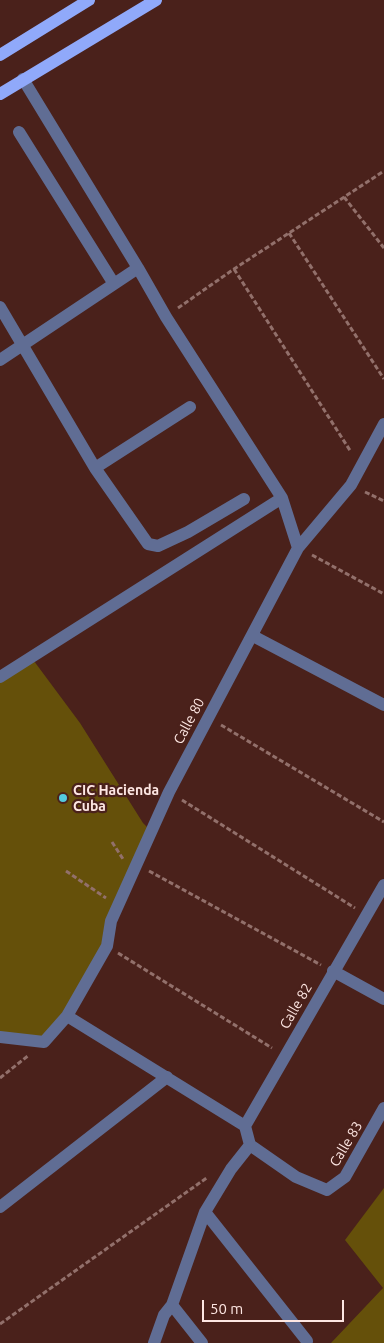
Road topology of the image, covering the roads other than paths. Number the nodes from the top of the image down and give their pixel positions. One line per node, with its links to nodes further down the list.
1 (88, 0): 3 (main road)
2 (156, 0): 4 (main road)
3 (0, 55)
4 (23, 79): 5 (main road); 7 (street)
5 (0, 94)
6 (19, 132): 8 (street)
7 (138, 268): 8 (street); 15 (street)
8 (114, 284): 10 (street)
9 (0, 307): 10 (street)
10 (22, 346): 11 (street); 14 (street)
11 (0, 360)
12 (190, 407): 14 (street)
13 (384, 424): 17 (street, Calle 80)
14 (95, 468): 16 (street)
15 (282, 498): 17 (street); 19 (street)
16 (244, 499)
17 (298, 548): 18 (street, Calle 80)
18 (253, 636): 20 (street); 24 (street, Calle 80)
19 (0, 677)
20 (384, 705)
21 (384, 885): 22 (street, Calle 82)
22 (333, 971): 23 (street); 28 (street, Calle 82)
23 (384, 999)
24 (67, 1016): 25 (street, Calle 80); 26 (street)
25 (0, 1037)
26 (167, 1077): 28 (street); 30 (street)
27 (384, 1108): 29 (street, Calle 83)
28 (245, 1126): 29 (street)
29 (250, 1145): 31 (street)
30 (0, 1207)
31 (205, 1212): 32 (street); 33 (street)
32 (172, 1306): 34 (street); 35 (street)
33 (307, 1341)
34 (154, 1343)
35 (202, 1343)

